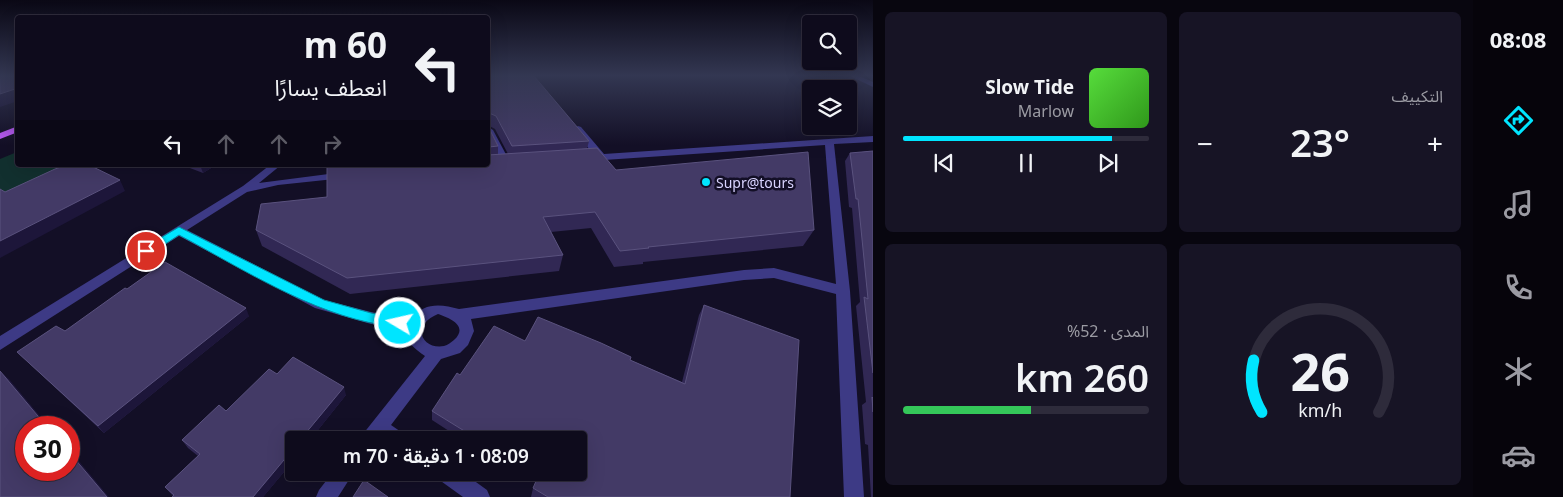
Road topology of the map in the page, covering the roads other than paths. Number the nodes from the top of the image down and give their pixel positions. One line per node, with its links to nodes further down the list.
1 (570, 120): 7 (street)
2 (15, 130): 4 (main road)
3 (490, 134): 9 (street)
4 (0, 136)
5 (873, 139): 6 (street)
6 (829, 142): 7 (street); 14 (street)
7 (601, 157): 8 (street)
8 (582, 159)
9 (506, 164)
10 (273, 167): 12 (street)
11 (353, 175): 12 (street)
12 (244, 189): 13 (street)
13 (179, 231): 16 (street); 17 (street)
14 (843, 290): 15 (street); 24 (street)
15 (459, 315): 16 (street); 18 (street)
16 (414, 326): 18 (street)
17 (0, 344)
18 (437, 352): 19 (street)
19 (376, 431)
20 (338, 481): 22 (street)
21 (458, 481): 23 (street)
22 (326, 497)
23 (480, 497)
24 (854, 497)

